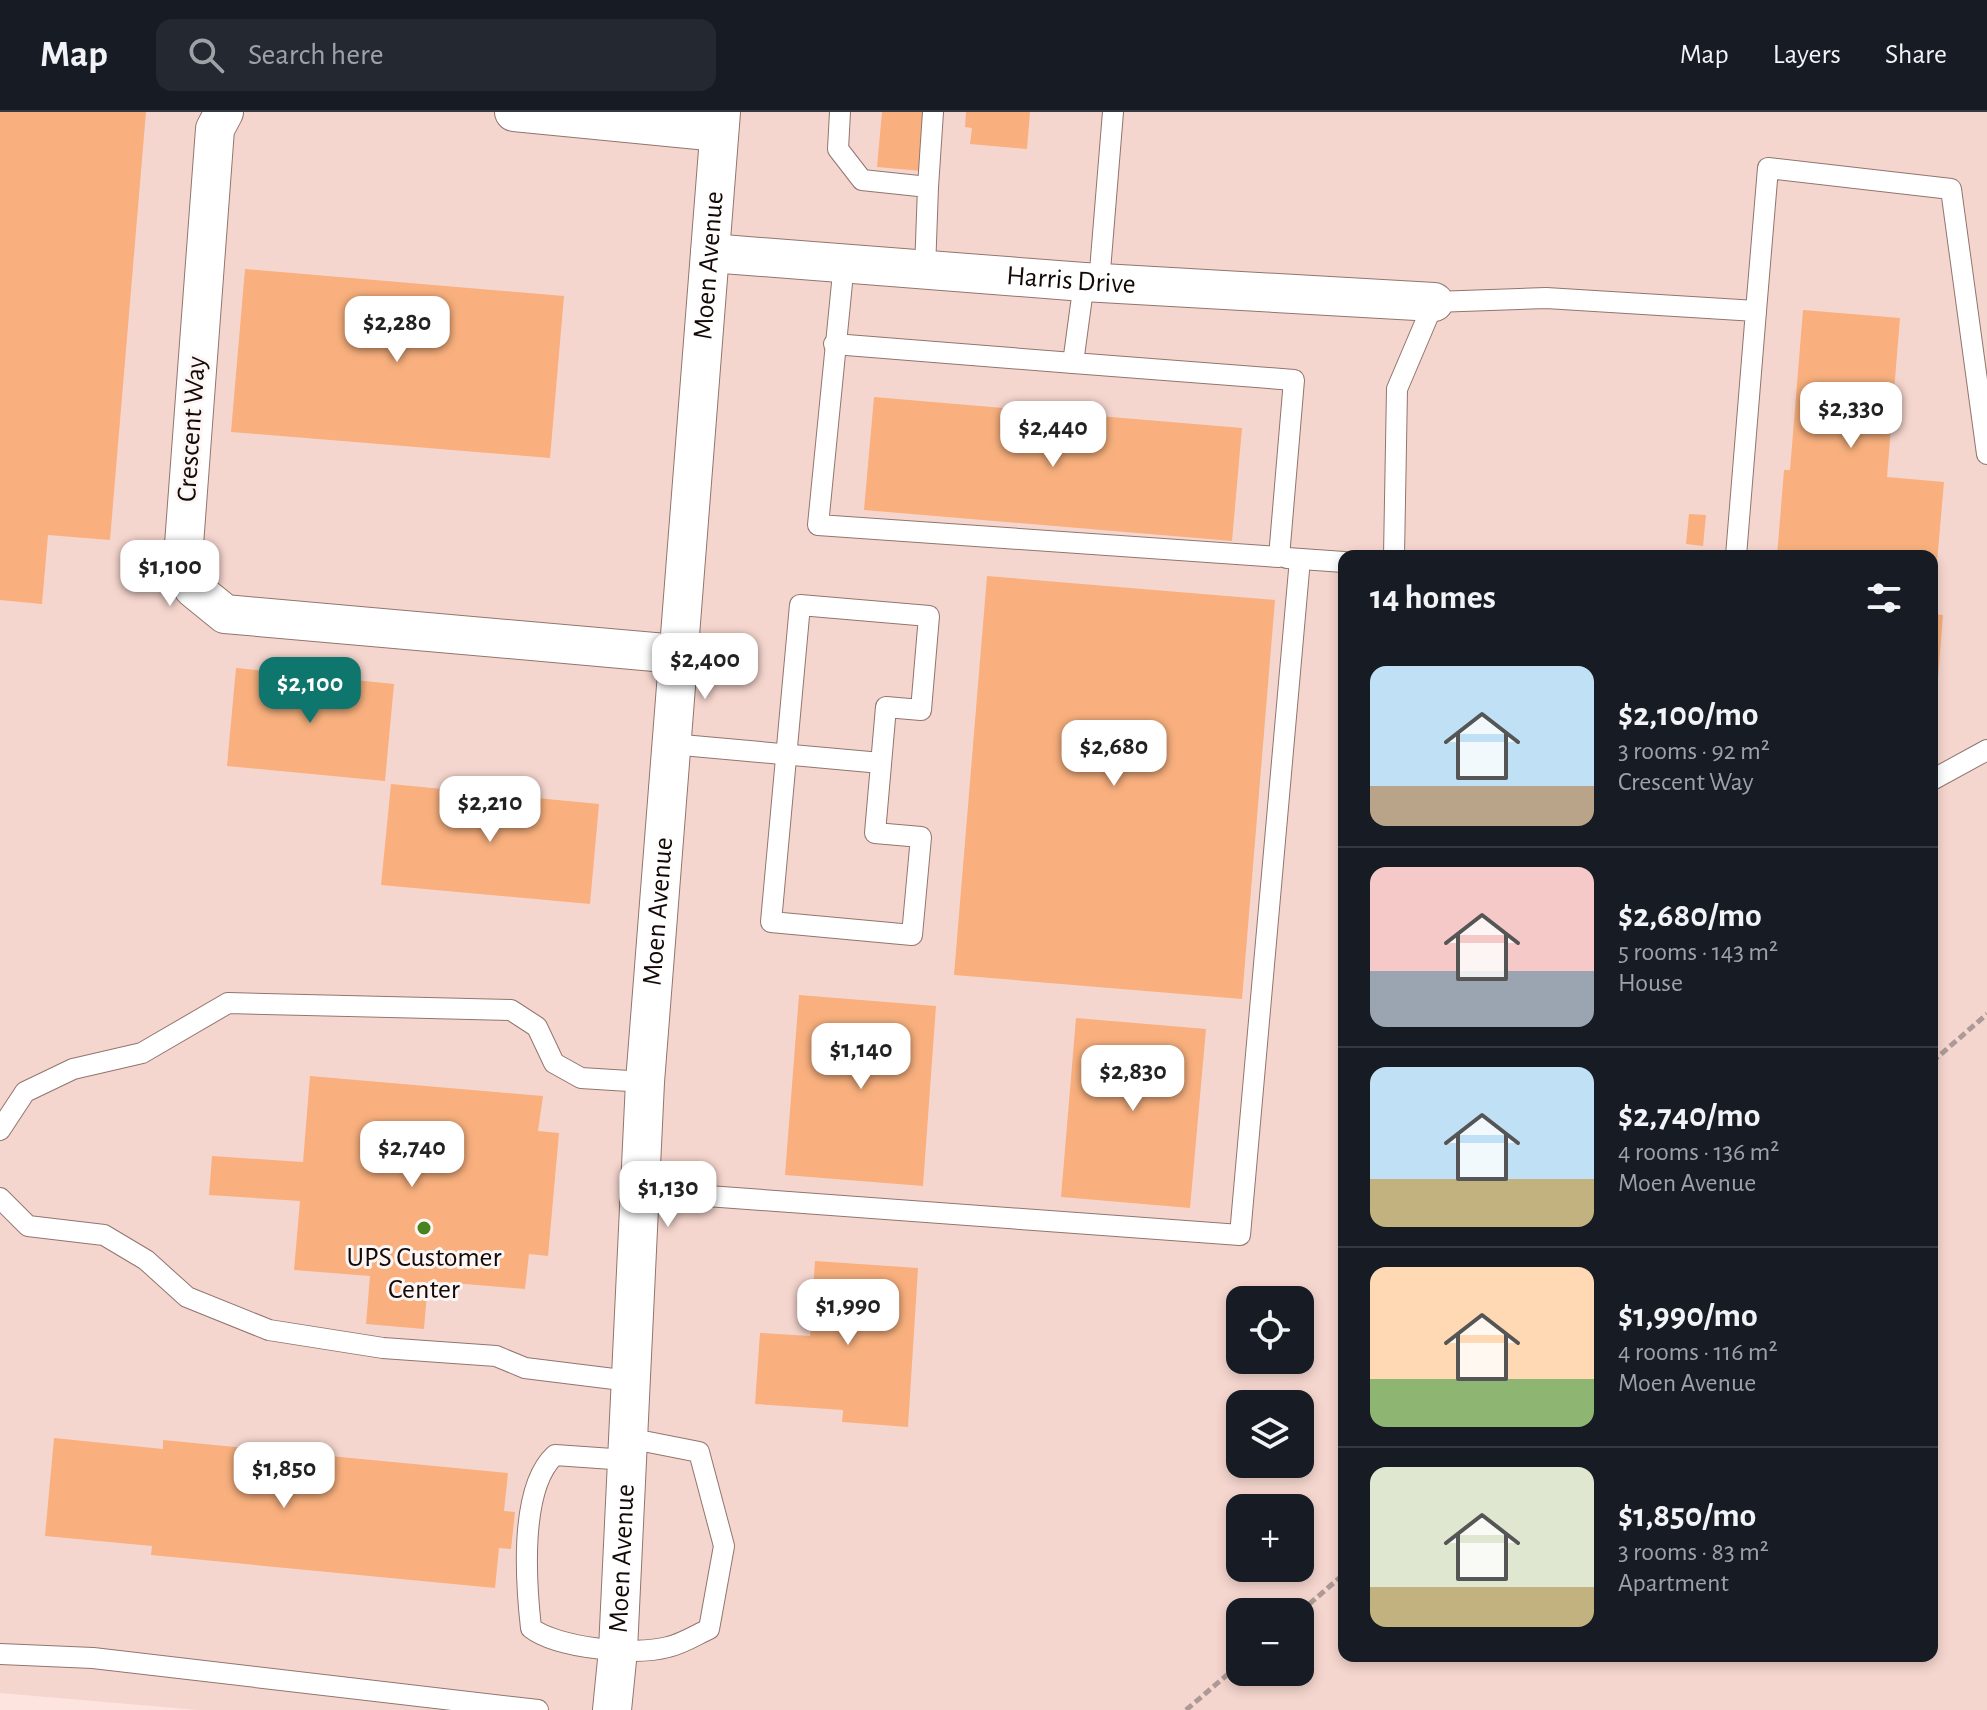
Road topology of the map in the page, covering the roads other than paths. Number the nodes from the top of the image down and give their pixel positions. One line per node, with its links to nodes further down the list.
1 (224, 112): 23 (street, Crescent Way)
2 (514, 112): 6 (street)
3 (840, 112): 8 (lane)
4 (933, 112): 8 (lane)
5 (1113, 112): 12 (lane)
6 (604, 116): 7 (street)
7 (720, 122): 9 (street, Moen Avenue)
8 (928, 187): 11 (lane)
9 (710, 253): 10 (street, Harris Drive); 23 (street, Moen Avenue)
10 (844, 263): 11 (street, Harris Drive); 15 (lane)
11 (925, 270): 12 (street, Harris Drive)
12 (1092, 282): 13 (street, Harris Drive); 16 (lane)
13 (1434, 302): 14 (lane); 18 (lane)
14 (1756, 311): 17 (lane); 19 (lane)
15 (834, 344): 16 (lane); 20 (lane)
16 (1073, 363): 20 (lane)
17 (1987, 454)
18 (1394, 550)
19 (1736, 550)
20 (1279, 557): 21 (lane)
21 (1300, 559): 22 (lane); 31 (lane)
22 (1338, 562)
23 (677, 654): 24 (street, Moen Avenue)
24 (671, 744): 26 (lane); 29 (street, Moen Avenue)
25 (1987, 750): 28 (lane)
26 (787, 753): 27 (lane); 27 (lane); 27 (lane)
27 (881, 763)
28 (1938, 777)
29 (645, 1082): 30 (lane); 31 (street, Moen Avenue)
30 (0, 1130)
31 (639, 1191): 33 (street, Moen Avenue)
32 (0, 1198): 33 (lane)
33 (630, 1381): 34 (street, Moen Avenue)
34 (627, 1449): 35 (street, Moen Avenue); 35 (lane); 35 (lane)
35 (618, 1650): 38 (street, Moen Avenue)
36 (0, 1654): 37 (lane)
37 (538, 1710)
38 (612, 1710)

